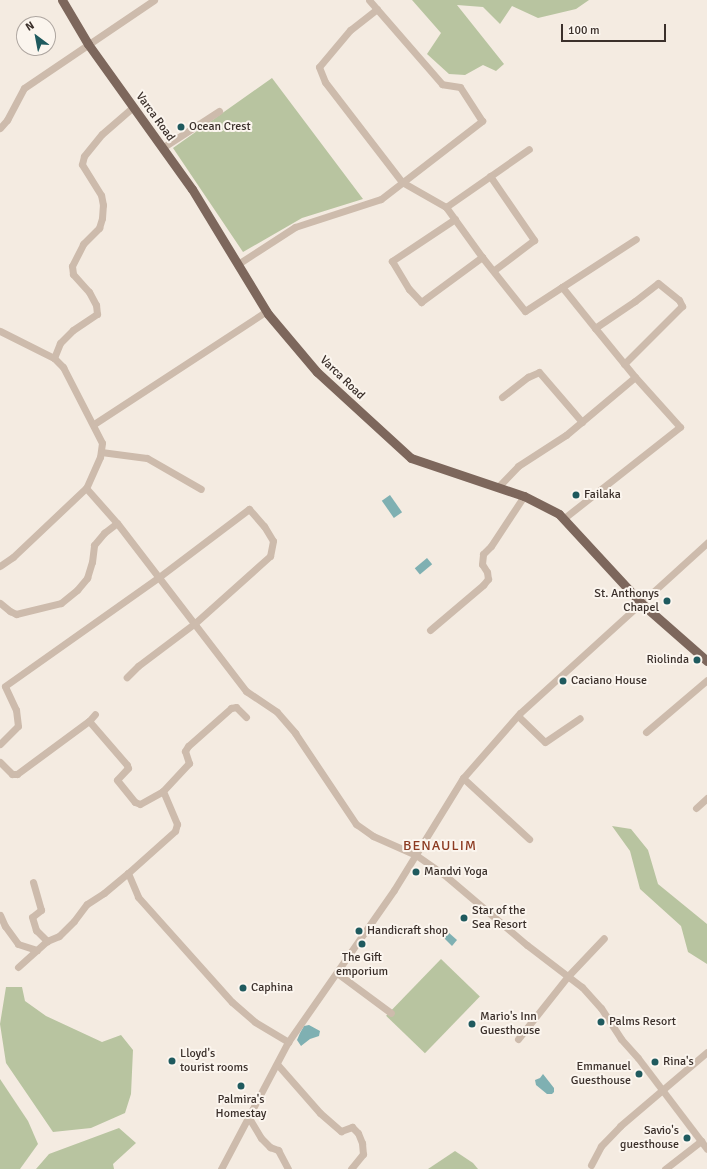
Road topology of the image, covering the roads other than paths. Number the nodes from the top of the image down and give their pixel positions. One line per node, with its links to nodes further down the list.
1 (62, 0): 5 (main road, Varca Road)
2 (154, 0): 5 (street)
3 (369, 0): 4 (street)
4 (377, 9): 12 (street); 12 (street)
5 (88, 44): 6 (main road, Varca Road); 8 (street)
6 (133, 107): 9 (main road, Varca Road); 23 (street)
7 (219, 111): 9 (street)
8 (0, 128)
9 (162, 148): 17 (main road, Varca Road)
10 (529, 149): 11 (street)
11 (490, 176): 13 (street); 18 (street)
12 (402, 182): 13 (street); 17 (street)
13 (446, 206): 14 (street)
14 (455, 219): 16 (street); 16 (street)
15 (636, 239): 19 (street)
16 (482, 257): 18 (street)
17 (238, 264): 20 (main road, Varca Road)
18 (493, 271): 19 (street)
19 (562, 287): 21 (street)
20 (266, 311): 28 (street); 30 (main road, Varca Road)
21 (595, 328): 24 (street); 24 (street)
22 (0, 331): 23 (street)
23 (54, 358): 28 (street)
24 (624, 364): 25 (street)
25 (635, 377): 27 (street); 34 (street)
26 (502, 397): 27 (street)
27 (582, 422): 30 (street)
28 (94, 424): 29 (street)
29 (101, 452): 31 (street); 32 (street)
30 (498, 487): 33 (main road, Varca Road)
31 (86, 488): 35 (street); 37 (street)
32 (201, 489)
33 (524, 496): 34 (main road, Varca Road); 42 (street)
34 (563, 519): 40 (main road, Varca Road)
35 (117, 522): 38 (street); 39 (street)
36 (707, 543): 40 (street)
37 (0, 566)
38 (159, 577): 41 (street); 41 (street); 52 (street)
39 (0, 602)
40 (641, 603): 43 (main road, Varca Road); 47 (street)
41 (194, 622): 44 (street); 59 (street)
42 (430, 630)
43 (707, 661)
44 (127, 677)
45 (707, 680): 51 (street)
46 (95, 714): 50 (street)
47 (518, 716): 49 (street); 54 (street)
48 (246, 717): 55 (street)
49 (580, 718)
50 (89, 721): 53 (street); 55 (street)
51 (646, 732)
52 (0, 744)
53 (0, 762)
54 (463, 778): 58 (street); 59 (street)
55 (163, 791): 60 (street)
56 (707, 798): 57 (street)
57 (696, 808)
58 (529, 839)
59 (416, 855): 67 (street); 68 (street)
60 (128, 873): 64 (street); 71 (street)
61 (33, 882): 64 (street)
62 (0, 915): 65 (street)
63 (604, 938): 68 (street)
64 (46, 941): 65 (street)
65 (37, 950): 66 (street)
66 (18, 967)
67 (337, 973): 69 (street); 71 (street)
68 (568, 976): 70 (street); 74 (street)
69 (391, 1013)
70 (518, 1039)
71 (288, 1042): 73 (street)
72 (707, 1052): 74 (street)
73 (277, 1064): 75 (street); 81 (street)
74 (662, 1090): 76 (street); 78 (street)
75 (249, 1118): 79 (street); 80 (street)
76 (701, 1141): 77 (street); 82 (street)
77 (707, 1149)
78 (591, 1165)
79 (221, 1169)
80 (288, 1169)
81 (351, 1169)
82 (665, 1169)

